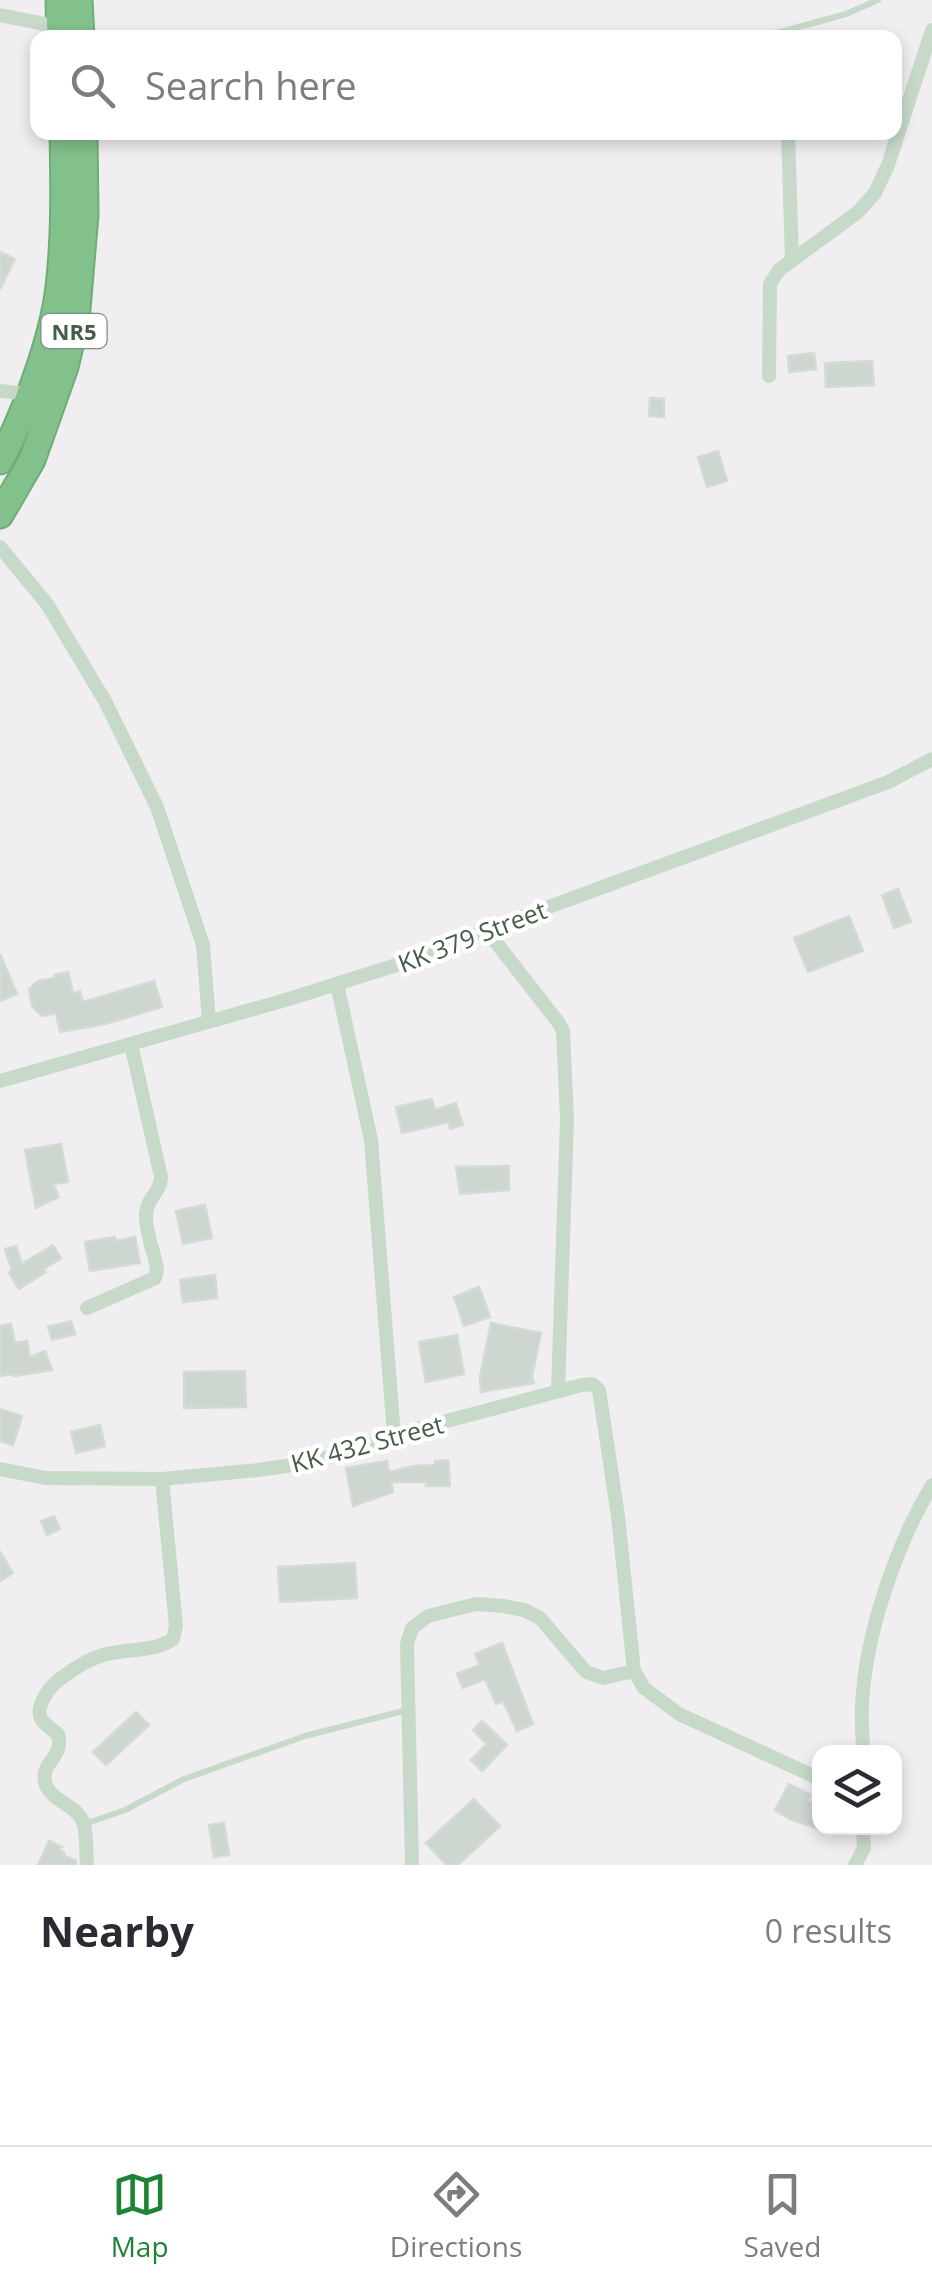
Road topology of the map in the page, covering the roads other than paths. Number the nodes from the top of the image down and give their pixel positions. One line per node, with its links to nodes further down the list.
1 (59, 0): 6 (highway)
2 (79, 0): 7 (highway)
3 (878, 0): 8 (lane)
4 (0, 15): 5 (street)
5 (53, 30)
6 (66, 30)
7 (68, 30)
8 (788, 30)
9 (932, 30): 10 (street)
10 (902, 121)
11 (63, 140): 18 (highway, NR5)
12 (84, 140): 20 (highway, NR5)
13 (788, 140): 15 (street)
14 (896, 140): 15 (street)
15 (792, 261): 16 (street)
16 (769, 376)
17 (0, 392): 18 (street)
18 (30, 394): 19 (highway, NR5)
19 (0, 461)
20 (0, 515)
21 (0, 547): 25 (street)
22 (932, 759): 23 (street, KK 379 Street)
23 (486, 931): 24 (street, KK 379 Street); 29 (street)
24 (337, 984): 25 (street, KK 379 Street); 30 (street)
25 (209, 1021): 26 (street, KK 379 Street)
26 (131, 1044): 27 (street, KK 379 Street); 28 (street)
27 (0, 1081)
28 (87, 1308)
29 (558, 1391): 30 (street, KK 432 Street); 34 (street, KK 432 Street)
30 (394, 1435): 32 (street, KK 432 Street)
31 (0, 1469): 32 (street, KK 432 Street)
32 (162, 1479): 38 (street)
33 (932, 1485): 36 (street)
34 (634, 1671): 35 (street); 37 (street)
35 (408, 1710): 38 (lane); 42 (street)
36 (863, 1745)
37 (812, 1775)
38 (84, 1825): 41 (street)
39 (863, 1835): 40 (street)
40 (864, 1848): 43 (street); 44 (street)
41 (86, 1865)
42 (412, 1865)
43 (855, 1865)
44 (864, 1865)

